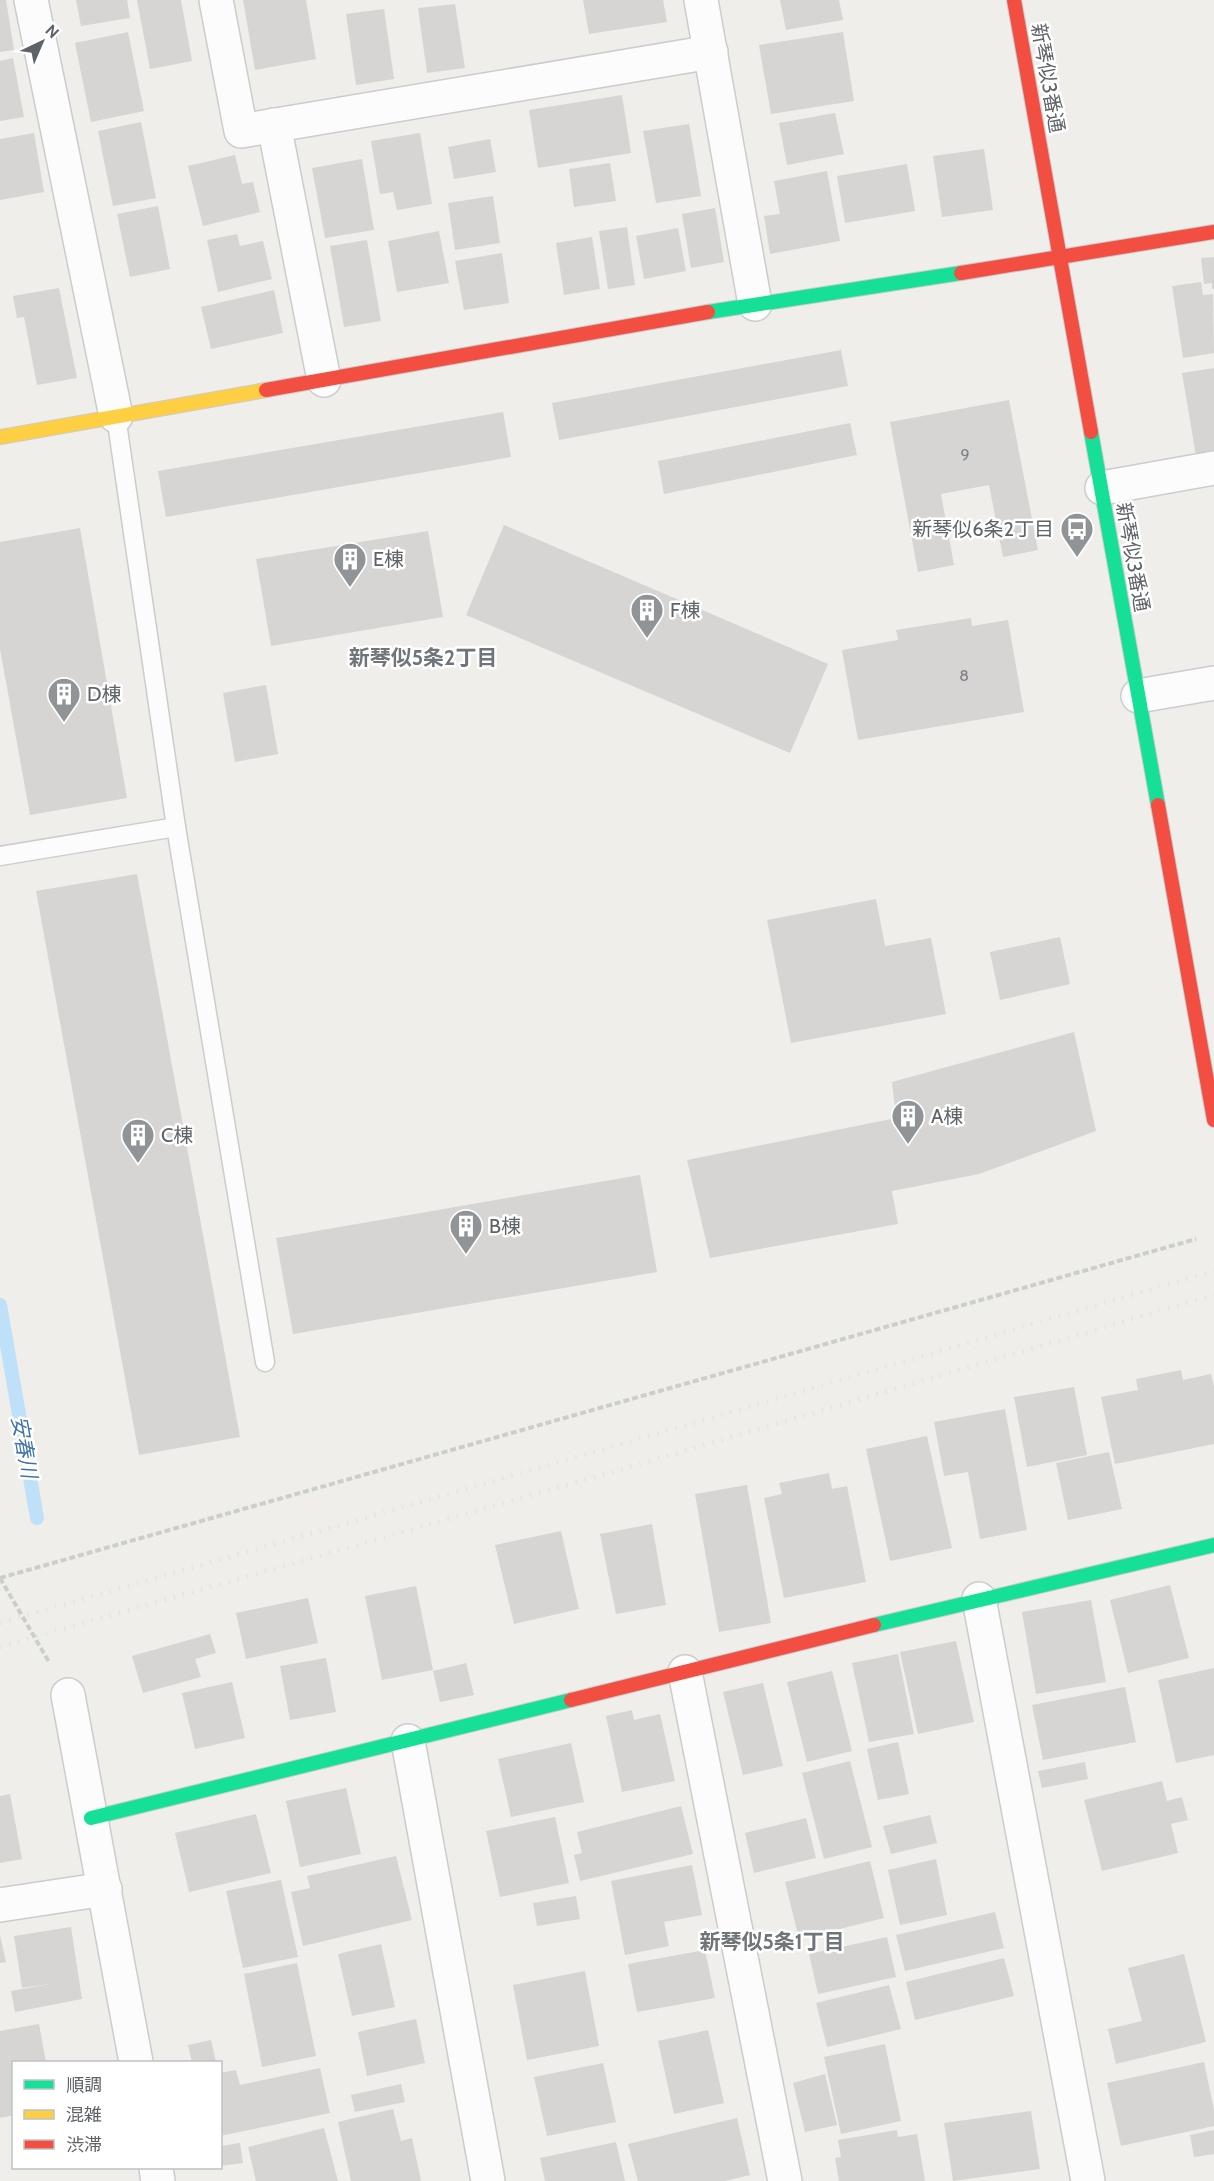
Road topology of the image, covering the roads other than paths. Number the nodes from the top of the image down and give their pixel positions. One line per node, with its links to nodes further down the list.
1 (31, 0): 11 (street)
2 (216, 0): 6 (street)
3 (701, 0): 5 (street)
4 (1014, 0): 8 (street, 新琴似3番通)
5 (711, 52): 6 (street); 9 (street)
6 (274, 125): 10 (street)
7 (1214, 231): 8 (street)
8 (1061, 258): 9 (street); 14 (street, 新琴似3番通)
9 (755, 304): 10 (street)
10 (324, 380): 11 (street)
11 (116, 416): 12 (street); 17 (lane)
12 (0, 437)
13 (1214, 468): 14 (street)
14 (1102, 488): 16 (street, 新琴似3番通)
15 (1214, 683): 16 (street)
16 (1138, 696): 19 (street, 新琴似3番通)
17 (176, 826): 18 (lane); 20 (lane)
18 (0, 856)
19 (1214, 1120)
20 (265, 1362)
21 (1214, 1545): 22 (street)
22 (980, 1599): 23 (street); 32 (street)
23 (685, 1672): 25 (street); 31 (street)
24 (68, 1695): 26 (street)
25 (408, 1740): 26 (street); 30 (street)
26 (91, 1818): 27 (street)
27 (105, 1889): 28 (street); 29 (street)
28 (0, 1905)
29 (136, 2061)
30 (488, 2181)
31 (785, 2181)
32 (1088, 2181)

